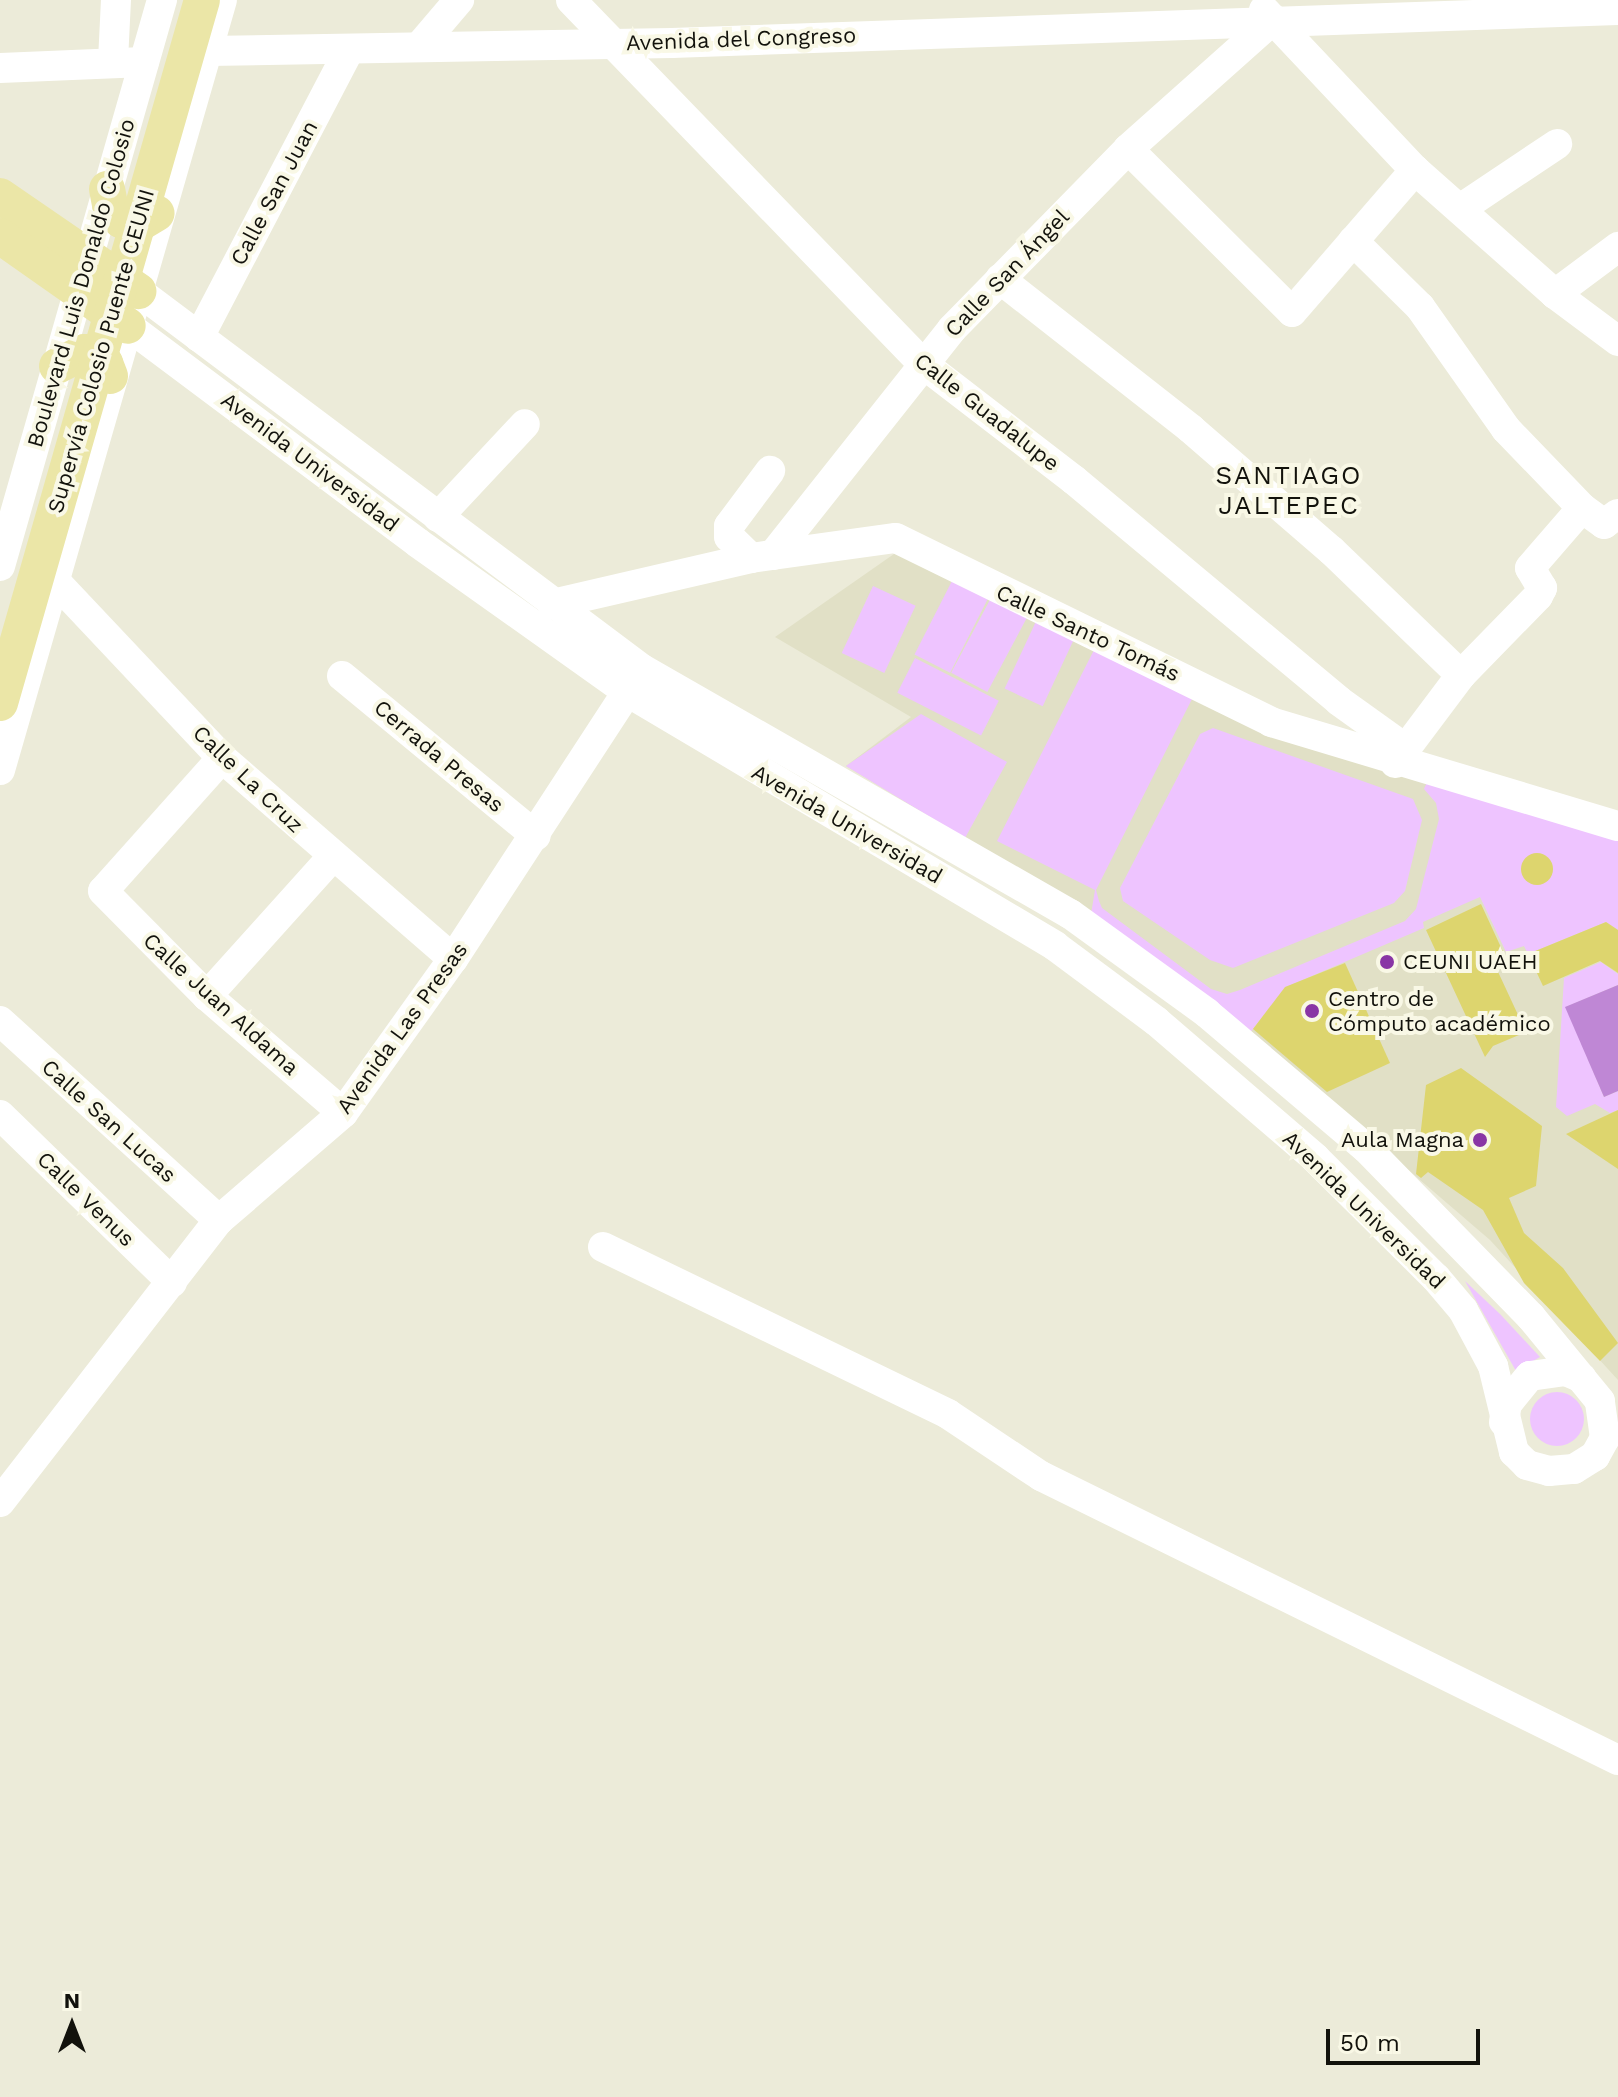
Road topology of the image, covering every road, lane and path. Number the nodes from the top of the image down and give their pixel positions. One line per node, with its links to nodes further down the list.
1 (116, 0): 16 (street)
2 (162, 0): 17 (street, Boulevard Luis Donaldo Colosio)
3 (178, 0): 48 (main road, Supervía Colosio Puente CEUNI)
4 (202, 0): 52 (main road, Supervía Colosio Puente CEUNI)
5 (222, 0): 15 (street)
6 (459, 0): 13 (street)
7 (571, 0): 12 (street, Calle Guadalupe)
8 (1343, 0): 11 (street)
9 (1264, 10): 11 (street, Avenida del Congreso); 12 (street, Avenida del Congreso); 20 (street, Calle San Ángel); 21 (street)
10 (1618, 10): 11 (street, Avenida del Congreso)
11 (1318, 18)
12 (615, 43): 13 (street, Avenida del Congreso); 37 (street, Calle Guadalupe)
13 (419, 47): 14 (street, Avenida del Congreso)
14 (349, 50): 15 (street, Avenida del Congreso); 35 (street, Calle San Juan)
15 (208, 51): 24 (street)
16 (113, 61): 17 (street); 18 (street)
17 (144, 62): 22 (street, Boulevard Luis Donaldo Colosio)
18 (0, 68)
19 (1557, 144): 25 (street)
20 (1128, 149): 27 (street); 30 (street, Calle San Ángel)
21 (1415, 170): 25 (street); 27 (street)
22 (107, 189): 24 (main road); 29 (street, Boulevard Luis Donaldo Colosio)
23 (0, 196): 29 (main road, Avenida Universidad)
24 (165, 205): 32 (street)
25 (1460, 209): 33 (street)
26 (0, 236): 31 (main road, Avenida Universidad)
27 (1353, 241): 42 (street)
28 (1618, 247): 33 (street)
29 (89, 256): 31 (street, Boulevard Luis Donaldo Colosio); 32 (main road, Avenida Universidad)
30 (1000, 279): 37 (street, Calle San Ángel); 49 (street)
31 (78, 291): 34 (main road, Avenida Universidad); 38 (street, Boulevard Luis Donaldo Colosio)
32 (138, 291): 34 (street); 35 (street, Avenida Universidad)
33 (1555, 294): 36 (street)
34 (128, 326): 39 (street); 51 (street, Avenida Universidad)
35 (199, 337): 43 (street, Avenida Universidad)
36 (1618, 341)
37 (922, 363): 44 (street, Calle San Ángel); 53 (street, Calle Guadalupe)
38 (57, 366): 39 (main road); 45 (street, Boulevard Luis Donaldo Colosio)
39 (112, 385): 46 (street)
40 (525, 424): 43 (street)
41 (770, 471): 44 (street)
42 (1601, 515): 49 (street)
43 (438, 517): 47 (street, Avenida Universidad)
44 (762, 557): 47 (street, Calle Santo Tomás); 53 (street, Calle Santo Tomás)
45 (0, 566)
46 (57, 583): 54 (street, Calle La Cruz); 55 (street)
47 (552, 604): 51 (street, Avenida Universidad)
48 (0, 634)
49 (1461, 675): 53 (street)
50 (342, 676): 57 (street, Cerrada Presas)
51 (634, 680): 57 (street, Avenida Las Presas); 67 (street, Avenida Universidad); 68 (street, Avenida Universidad)
52 (0, 703)
53 (1400, 756): 56 (street, Calle Santo Tomás)
54 (222, 758): 58 (street, Calle La Cruz); 60 (street, Calle Juan Aldama)
55 (0, 770)
56 (1618, 826)
57 (536, 836): 59 (street, Avenida Las Presas)
58 (332, 857): 59 (street, Calle La Cruz); 60 (street)
59 (453, 959): 62 (street, Avenida Las Presas)
60 (207, 996): 62 (street, Calle Juan Aldama)
61 (0, 1021): 64 (street, Calle San Lucas)
62 (343, 1113): 64 (street, Avenida Las Presas)
63 (0, 1115): 66 (street, Calle Venus)
64 (219, 1220): 66 (street, Avenida Las Presas)
65 (603, 1247): 72 (street)
66 (172, 1282): 71 (street, Avenida Las Presas)
67 (1591, 1390): 68 (street); 69 (street, Avenida Universidad); 70 (street, Avenida Universidad)
68 (1504, 1422): 70 (street, Avenida Universidad)
69 (1618, 1426)
70 (1606, 1457)
71 (0, 1502)
72 (1618, 1760)

